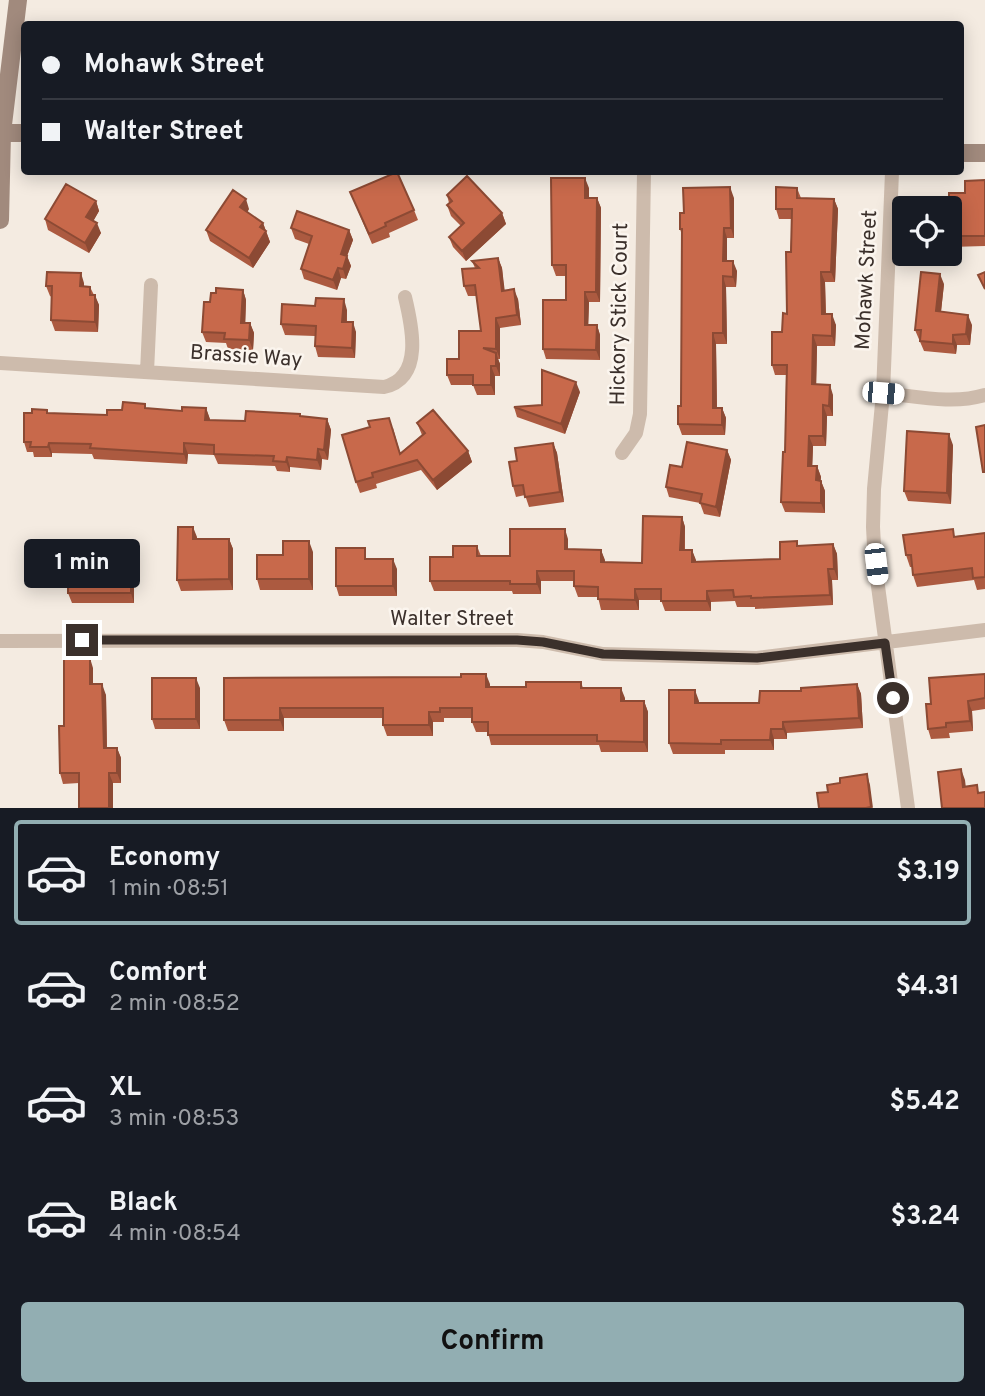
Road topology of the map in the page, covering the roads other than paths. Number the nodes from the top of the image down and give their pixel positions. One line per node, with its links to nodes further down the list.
1 (18, 0): 2 (street)
2 (1, 133): 3 (street); 8 (street)
3 (21, 133)
4 (964, 153): 5 (street)
5 (985, 153)
6 (644, 175): 15 (street, Hickory Stick Court)
7 (892, 175): 13 (street, Mohawk Street)
8 (0, 220)
9 (151, 285): 12 (street)
10 (405, 297): 12 (street, Brassie Way)
11 (0, 363): 12 (street, Brassie Way)
12 (147, 372)
13 (883, 393): 14 (street); 18 (street, Mohawk Street)
14 (985, 395)
15 (622, 453)
16 (985, 630): 18 (street, Walter Street)
17 (0, 641): 18 (street, Walter Street)
18 (885, 643): 19 (street, Mohawk Street)
19 (908, 808)

